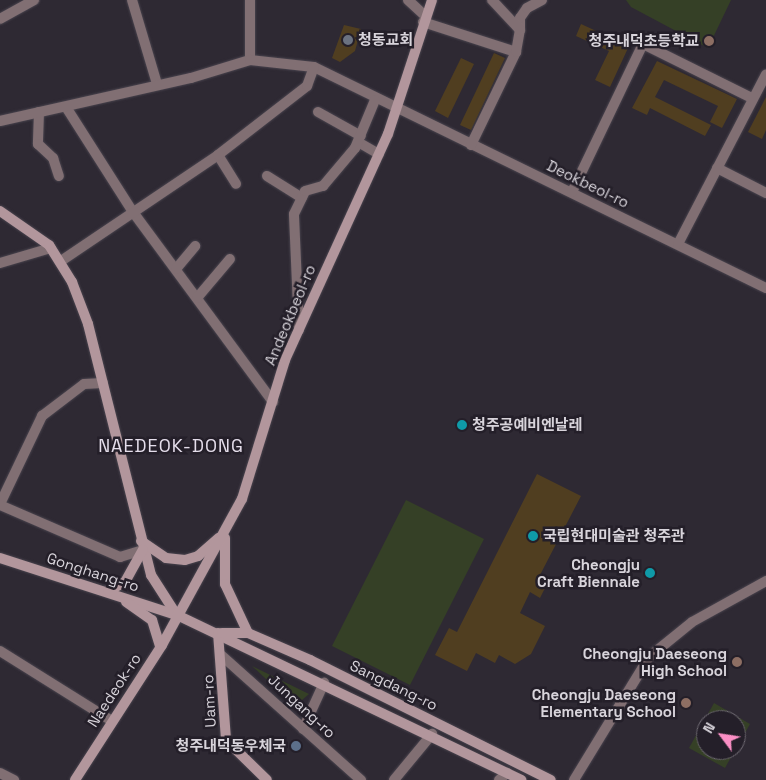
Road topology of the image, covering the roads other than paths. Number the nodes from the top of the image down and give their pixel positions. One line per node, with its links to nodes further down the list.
1 (34, 0): 8 (street)
2 (250, 0): 12 (street)
3 (408, 0): 9 (street)
4 (432, 0): 9 (street, Andeokbeol-ro)
5 (492, 0): 10 (street)
6 (542, 1): 10 (street)
7 (133, 5): 15 (street)
8 (0, 19)
9 (424, 19): 11 (street); 19 (street, Andeokbeol-ro)
10 (520, 30): 11 (street)
11 (516, 52): 24 (street)
12 (250, 60): 13 (street); 15 (street)
13 (314, 67): 17 (street, Deokbeol-ro); 26 (street)
14 (766, 74): 16 (street)
15 (157, 84): 18 (street)
16 (752, 98): 27 (street); 31 (street)
17 (374, 100): 19 (street, Deokbeol-ro); 23 (street)
18 (66, 107): 20 (street); 35 (street)
19 (397, 109): 24 (street, Deokbeol-ro); 25 (street, Andeokbeol-ro)
20 (39, 112): 22 (street); 28 (street)
21 (318, 112): 23 (street)
22 (0, 121)
23 (359, 139): 25 (street); 33 (street)
24 (471, 145): 31 (street, Deokbeol-ro)
25 (379, 154): 45 (street, Andeokbeol-ro)
26 (218, 155): 30 (street); 35 (street)
27 (716, 168): 32 (street); 36 (street)
28 (59, 176)
29 (267, 176): 33 (street)
30 (236, 184)
31 (572, 192): 36 (street, Deokbeol-ro)
32 (764, 192)
33 (302, 198): 45 (street)
34 (0, 211): 38 (street)
35 (133, 212): 40 (street); 42 (street)
36 (678, 244): 43 (street, Deokbeol-ro)
37 (195, 246): 42 (street)
38 (51, 248): 40 (street); 41 (street)
39 (230, 259): 44 (street)
40 (62, 261): 46 (street)
41 (0, 263)
42 (176, 269): 44 (street)
43 (766, 288)
44 (197, 298): 47 (street)
45 (299, 330): 47 (street, Andeokbeol-ro)
46 (103, 383): 48 (street); 50 (street)
47 (273, 402): 49 (street, Andeokbeol-ro)
48 (0, 505): 50 (street)
49 (226, 530): 50 (street); 54 (street, Andeokbeol-ro); 56 (street)
50 (142, 545): 53 (street); 54 (street)
51 (0, 558): 53 (street, Gonghang-ro)
52 (766, 581): 73 (street)
53 (108, 591): 54 (street, Gonghang-ro); 57 (street)
54 (177, 614): 55 (street, Sangdang-ro); 57 (street, Naedeok-ro)
55 (218, 632): 56 (street, Sangdang-ro); 59 (street, Uam-ro); 60 (street, Sangdang-ro)
56 (248, 633): 72 (street, Sangdang-ro)
57 (160, 648): 61 (street, Naedeok-ro)
58 (0, 651): 61 (street)
59 (221, 655): 62 (street, Jungang-ro); 68 (street, Uam-ro)
60 (324, 683): 62 (street); 63 (street, Sangdang-ro)
61 (112, 721): 67 (street, Naedeok-ro)
62 (303, 729): 69 (street, Jungang-ro)
63 (432, 734): 65 (street, Sangdang-ro); 70 (street, Sangdang-ro)
64 (0, 773): 66 (street)
65 (503, 776): 71 (street, Sangdang-ro)
66 (14, 780)
67 (74, 780)
68 (267, 780)
69 (361, 780)
70 (394, 780)
71 (520, 780)
72 (551, 780)
73 (574, 780)

